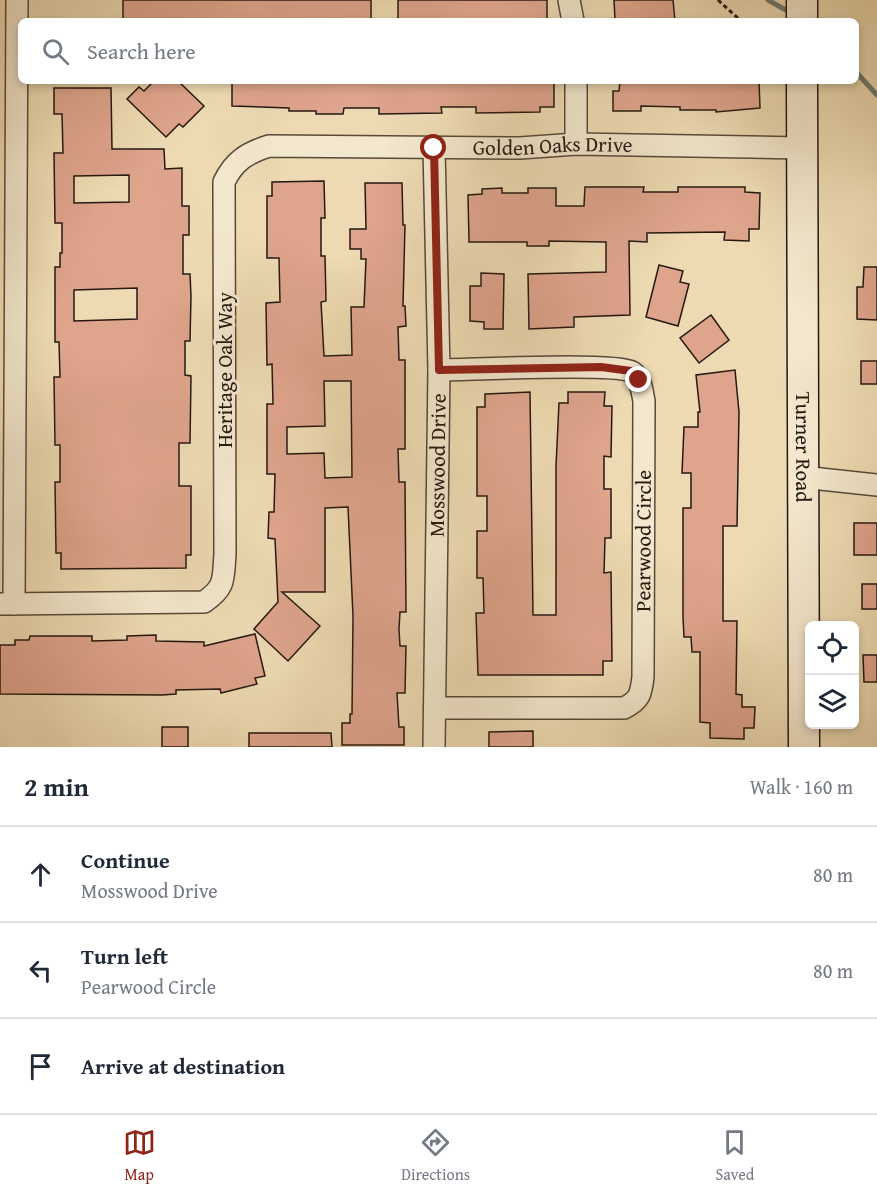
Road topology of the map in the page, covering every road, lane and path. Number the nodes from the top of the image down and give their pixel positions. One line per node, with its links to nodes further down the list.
1 (17, 0): 15 (street)
2 (569, 0): 4 (street)
3 (718, 0): 5 (path)
4 (572, 18)
5 (738, 18)
6 (576, 84): 8 (street)
7 (802, 84): 11 (main road, Turner Road)
8 (576, 144): 10 (street, Golden Oaks Drive); 11 (street, Golden Oaks Drive)
9 (305, 147): 10 (street, Golden Oaks Drive); 15 (street, Heritage Oak Way)
10 (434, 148): 12 (street, Mosswood Drive)
11 (801, 148): 13 (main road, Turner Road)
12 (439, 370): 16 (street, Mosswood Drive); 16 (street, Pearwood Circle)
13 (802, 477): 14 (street); 18 (main road, Turner Road)
14 (877, 484)
15 (7, 604)
16 (436, 708): 17 (street, Mosswood Drive)
17 (434, 747)
18 (804, 747)

